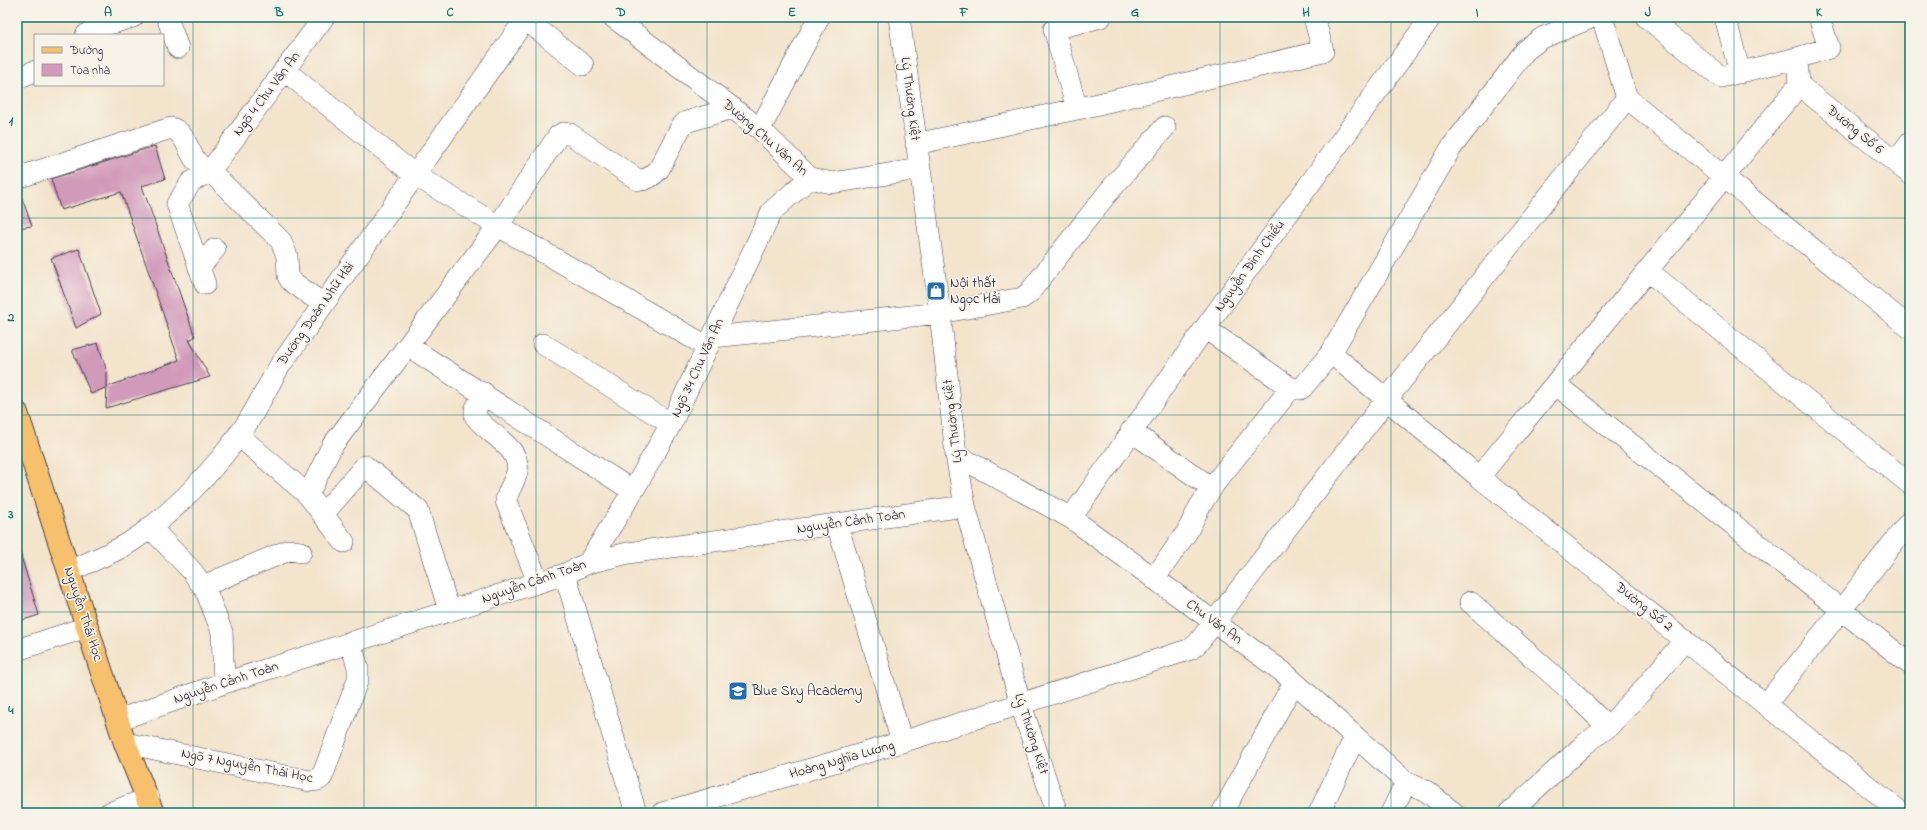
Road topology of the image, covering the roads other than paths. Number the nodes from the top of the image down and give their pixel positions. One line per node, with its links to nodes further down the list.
1 (133, 17): 17 (street)
2 (167, 17): 18 (street)
3 (324, 17): 21 (street, Ngõ 4 Chu Văn An)
4 (613, 17): 27 (street, Đường Chu Văn An)
5 (820, 17): 30 (street)
6 (900, 17): 32 (street, Lý Thường Kiệt)
7 (1101, 17): 16 (street)
8 (1314, 17): 28 (street)
9 (1431, 17): 45 (street, Nguyễn Đình Chiểu)
10 (1593, 17): 50 (street)
11 (1602, 17): 26 (street)
12 (1646, 17): 23 (street)
13 (1725, 17): 23 (street)
14 (1819, 17): 19 (street)
15 (526, 18): 20 (street); 36 (street, Đường Đoàn Nhữ Hài)
16 (1052, 23): 28 (street)
17 (87, 34)
18 (178, 48)
19 (1797, 58): 23 (street); 25 (street)
20 (583, 65)
21 (284, 70): 35 (street, Ngõ 4 Chu Văn An); 36 (street)
22 (34, 71): 24 (street)
23 (1730, 75)
24 (17, 78)
25 (1800, 85): 33 (street, Đường Số 6); 37 (street)
26 (1627, 98): 37 (street); 54 (street, Hoàng Nghĩa Lương)
27 (733, 108): 30 (street, Đường Chu Văn An); 40 (street)
28 (1076, 110): 32 (street)
29 (1165, 127): 44 (street)
30 (760, 129): 39 (street, Đường Chu Văn An)
31 (1910, 142): 33 (street)
32 (916, 144): 34 (street, Lý Thường Kiệt)
33 (1902, 168)
34 (920, 169): 39 (street, Đường Chu Văn An); 44 (street, Lý Thường Kiệt)
35 (210, 171): 38 (street); 41 (street); 43 (street)
36 (415, 175): 40 (street); 43 (street, Đường Đoàn Nhữ Hài)
37 (1725, 177): 42 (street); 46 (street)
38 (17, 178)
39 (810, 178): 47 (street, Ngõ 34 Chu Văn An)
40 (498, 226): 47 (street); 49 (street)
41 (215, 249)
42 (1648, 271): 51 (street); 62 (street)
43 (323, 304): 58 (street, Đường Đoàn Nhữ Hài)
44 (940, 313): 47 (street); 59 (street, Lý Thường Kiệt)
45 (1205, 328): 52 (street); 57 (street, Nguyễn Đình Chiểu)
46 (1910, 328)
47 (710, 342): 56 (street, Ngõ 34 Chu Văn An)
48 (543, 344): 56 (street)
49 (408, 346): 53 (street); 64 (street)
50 (1331, 353): 52 (street); 54 (street, Đường Số 2)
51 (1555, 384): 60 (street); 80 (street)
52 (1291, 388): 61 (street)
53 (484, 393): 63 (street); 77 (street)
54 (1387, 399): 60 (street, Đường Số 2); 82 (street, Hoàng Nghĩa Lương)
55 (17, 413): 74 (main road, Nguyễn Thái Học)
56 (671, 424): 63 (street, Ngõ 34 Chu Văn An)
57 (1132, 431): 61 (street); 67 (street, Nguyễn Đình Chiểu)
58 (238, 435): 64 (street); 70 (street, Đường Đoàn Nhữ Hài)
59 (956, 455): 65 (street, Lý Thường Kiệt); 67 (street, Chu Văn An)
60 (1479, 477): 84 (street, Đường Số 2)
61 (1215, 483): 76 (street)
62 (1910, 484)
63 (634, 491): 73 (street, Ngõ 34 Chu Văn An)
64 (308, 494): 66 (street)
65 (965, 506): 69 (street, Nguyễn Cảnh Toàn); 91 (street, Lý Thường Kiệt)
66 (323, 514): 71 (street); 81 (street)
67 (1071, 518): 76 (street, Chu Văn An)
68 (1910, 521): 80 (street)
69 (837, 524): 73 (street, Nguyễn Cảnh Toàn); 95 (street)
70 (150, 527): 74 (street, Đường Đoàn Nhữ Hài); 78 (street)
71 (344, 542)
72 (301, 552): 78 (street)
73 (588, 563): 75 (street, Nguyễn Cảnh Toàn)
74 (69, 571): 83 (main road, Nguyễn Thái Học)
75 (565, 574): 77 (street, Nguyễn Cảnh Toàn); 101 (street)
76 (1154, 579): 82 (street, Chu Văn An)
77 (538, 582): 81 (street, Nguyễn Cảnh Toàn)
78 (203, 586): 89 (street)
79 (1470, 602): 93 (street)
80 (1842, 609): 87 (street); 90 (street)
81 (449, 610): 85 (street, Nguyễn Cảnh Toàn)
82 (1214, 622): 88 (street, Chu Văn An); 91 (street, Hoàng Nghĩa Lương)
83 (87, 627): 86 (street); 92 (main road, Nguyễn Thái Học)
84 (1685, 640): 90 (street, Đường Số 2); 93 (street)
85 (350, 642): 89 (street, Nguyễn Cảnh Toàn); 96 (street, Ngõ 7 Nguyễn Thái Học)
86 (17, 650)
87 (1910, 664)
88 (1294, 682): 94 (street, Chu Văn An); 104 (street)
89 (224, 683): 92 (street, Nguyễn Cảnh Toàn)
90 (1766, 704): 109 (street, Đường Số 2)
91 (1021, 705): 95 (street, Hoàng Nghĩa Lương); 103 (street, Lý Thường Kiệt)
92 (118, 720): 96 (main road, Nguyễn Thái Học)
93 (1608, 727): 108 (street)
94 (1355, 737): 97 (street, Chu Văn An); 105 (street)
95 (902, 742): 99 (street, Hoàng Nghĩa Lương)
96 (125, 743): 98 (main road, Nguyễn Thái Học)
97 (1406, 782): 106 (street); 107 (street, Chu Văn An)
98 (151, 805): 100 (street)
99 (721, 805): 102 (street, Hoàng Nghĩa Lương)
100 (109, 813)
101 (636, 813)
102 (662, 813)
103 (1057, 813)
104 (1222, 813)
105 (1319, 813)
106 (1391, 813)
107 (1454, 813)
108 (1509, 813)
109 (1902, 813)

